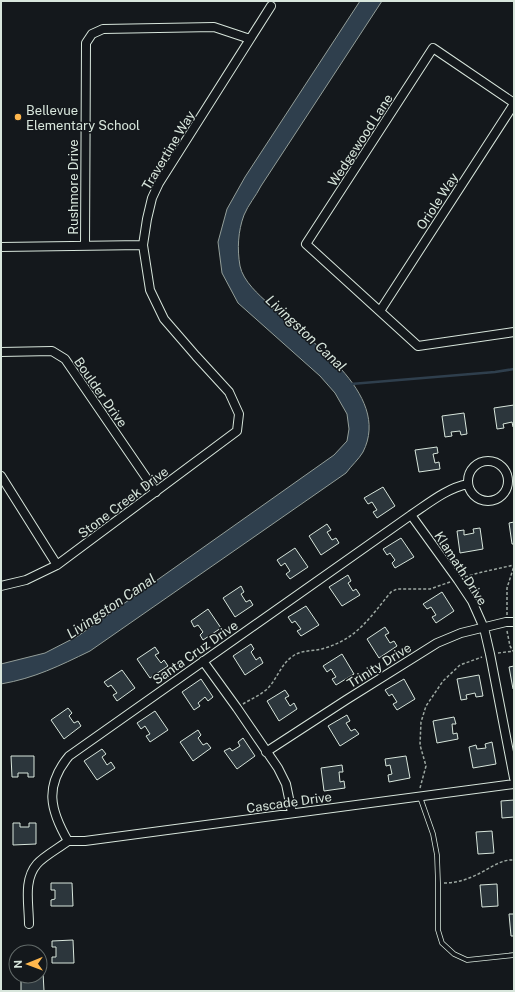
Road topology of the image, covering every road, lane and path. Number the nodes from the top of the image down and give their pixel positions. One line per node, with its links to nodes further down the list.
1 (271, 6): 2 (street, Travertine Way)
2 (250, 39): 4 (street, Travertine Way); 5 (street, Rushmore Drive)
3 (514, 103): 7 (street, Oriole Way); 7 (street, Wedgewood Lane)
4 (144, 245): 5 (street); 10 (street, Travertine Way)
5 (85, 246): 6 (street)
6 (1, 247)
7 (380, 311): 8 (street)
8 (514, 332)
9 (1, 352): 14 (street, Boulder Drive)
10 (240, 414): 14 (street, Stone Creek Drive)
11 (1, 476): 16 (street)
12 (511, 479): 13 (street); 13 (street)
13 (468, 484): 15 (street, Santa Cruz Drive)
14 (156, 492): 16 (street, Stone Creek Drive)
15 (411, 515): 18 (street, Klamath Drive); 24 (street, Santa Cruz Drive)
16 (57, 565): 19 (street, Stone Creek Drive)
17 (514, 566): 18 (path); 20 (path)
18 (458, 580): 21 (street, Klamath Drive); 25 (path)
19 (1, 586)
20 (510, 622): 21 (street, Trinity Drive); 22 (path)
21 (484, 628): 23 (street, Klamath Drive); 26 (street, Trinity Drive)
22 (513, 651): 23 (path)
23 (490, 654): 27 (street, Klamath Drive); 29 (path)
24 (203, 661): 25 (street); 31 (street, Santa Cruz Drive)
25 (237, 708): 26 (street)
26 (266, 752): 30 (street)
27 (514, 778)
28 (514, 784): 29 (street, Cascade Drive)
29 (420, 796): 30 (street, Cascade Drive); 33 (lane)
30 (292, 813): 31 (street, Cascade Drive)
31 (68, 841): 34 (street)
32 (514, 860): 33 (path)
33 (438, 883): 35 (lane)
34 (30, 924)
35 (514, 955)

